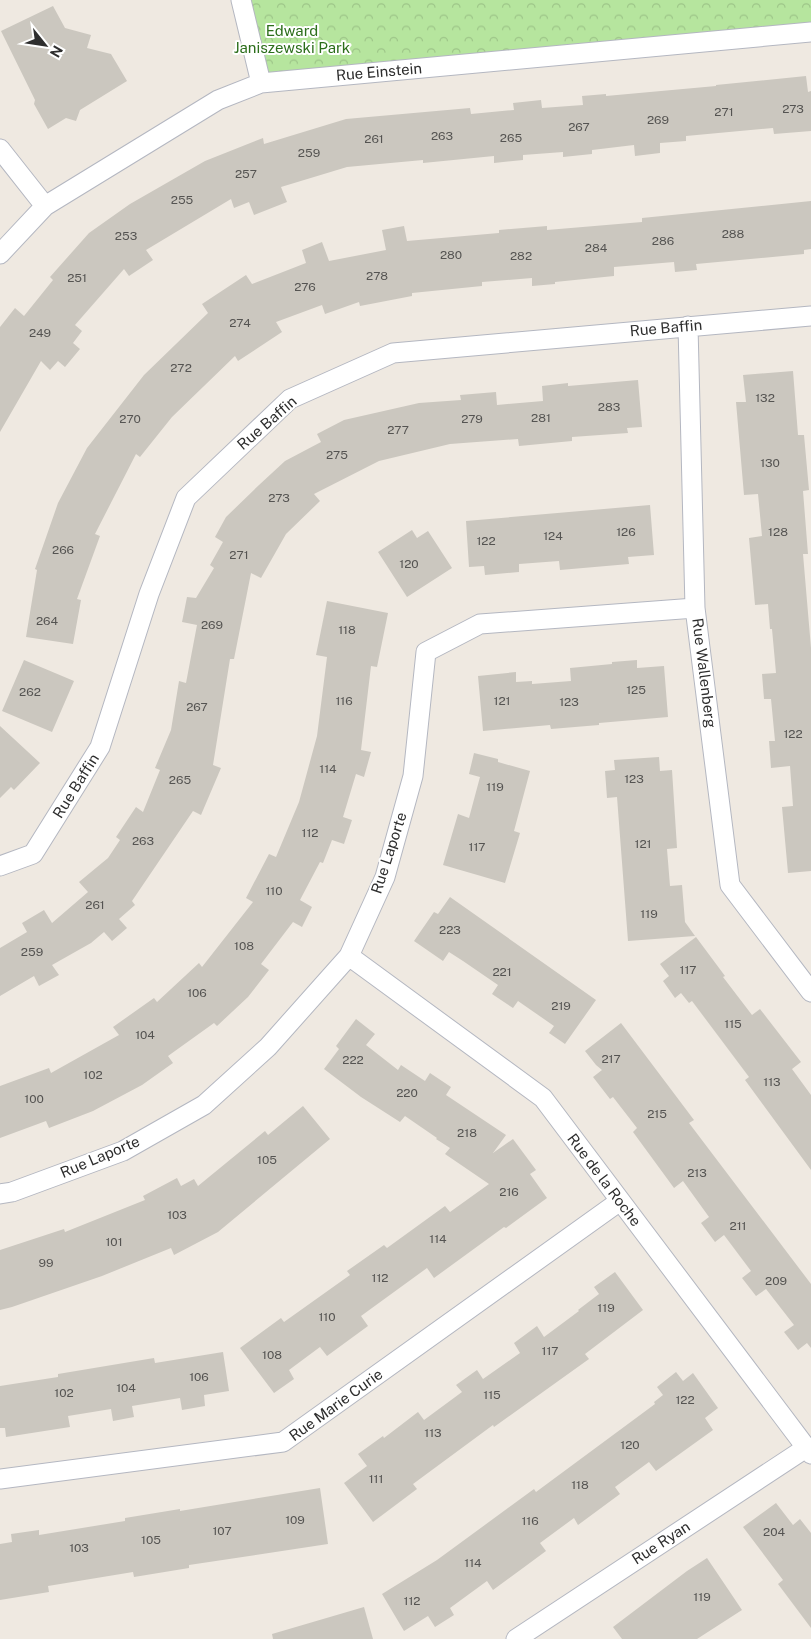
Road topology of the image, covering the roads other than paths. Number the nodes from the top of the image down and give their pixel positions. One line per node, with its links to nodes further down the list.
1 (242, 0): 3 (street)
2 (811, 32): 3 (street, Rue Einstein)
3 (261, 83): 5 (street, Rue Einstein)
4 (0, 149): 5 (street)
5 (45, 206): 6 (street, Rue Einstein)
6 (0, 254)
7 (811, 316): 8 (street, Rue Baffin)
8 (688, 326): 9 (street, Rue Wallenberg); 10 (street, Rue Baffin)
9 (695, 608): 11 (street, Rue Laporte); 12 (street, Rue Wallenberg)
10 (0, 866)
11 (348, 956): 13 (street, Rue Laporte); 14 (street, Rue de la Roche)
12 (811, 992)
13 (0, 1194)
14 (620, 1200): 15 (street, Rue de la Roche); 16 (street, Rue Marie Curie)
15 (809, 1451): 17 (street, Rue Ryan)
16 (0, 1479)
17 (516, 1639)

